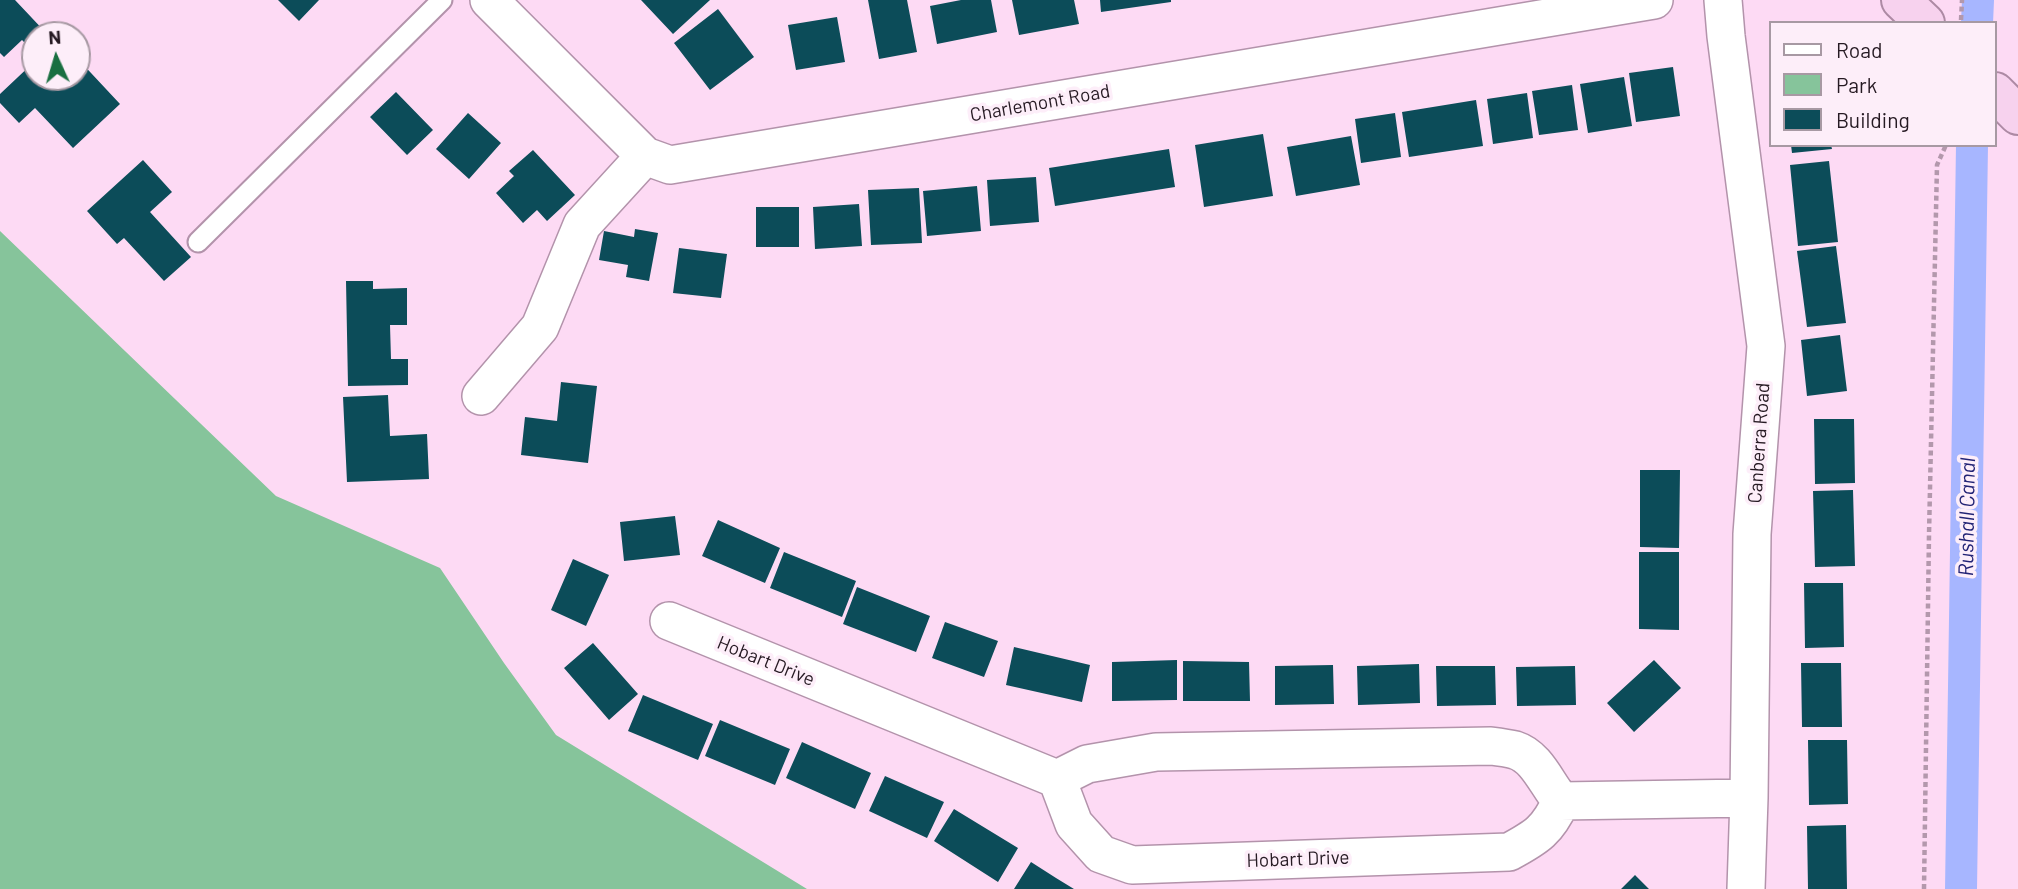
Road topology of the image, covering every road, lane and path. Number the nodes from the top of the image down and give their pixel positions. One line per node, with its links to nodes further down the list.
1 (442, 0): 13 (lane)
2 (489, 0): 12 (street)
3 (1654, 0): 12 (street, Charlemont Road)
4 (1723, 0): 17 (street, Canberra Road)
5 (1901, 0): 7 (highway)
6 (1962, 0): 8 (path)
7 (1923, 21)
8 (1961, 21)
9 (1997, 94): 10 (highway)
10 (2018, 115)
11 (1945, 147): 20 (path)
12 (645, 156): 14 (street)
13 (198, 242)
14 (481, 396)
15 (670, 621): 16 (street, Hobart Drive)
16 (1057, 779): 18 (street); 18 (street, Hobart Drive)
17 (1749, 798): 18 (street); 19 (street, Canberra Road)
18 (1561, 801)
19 (1746, 889)
20 (1924, 889)

